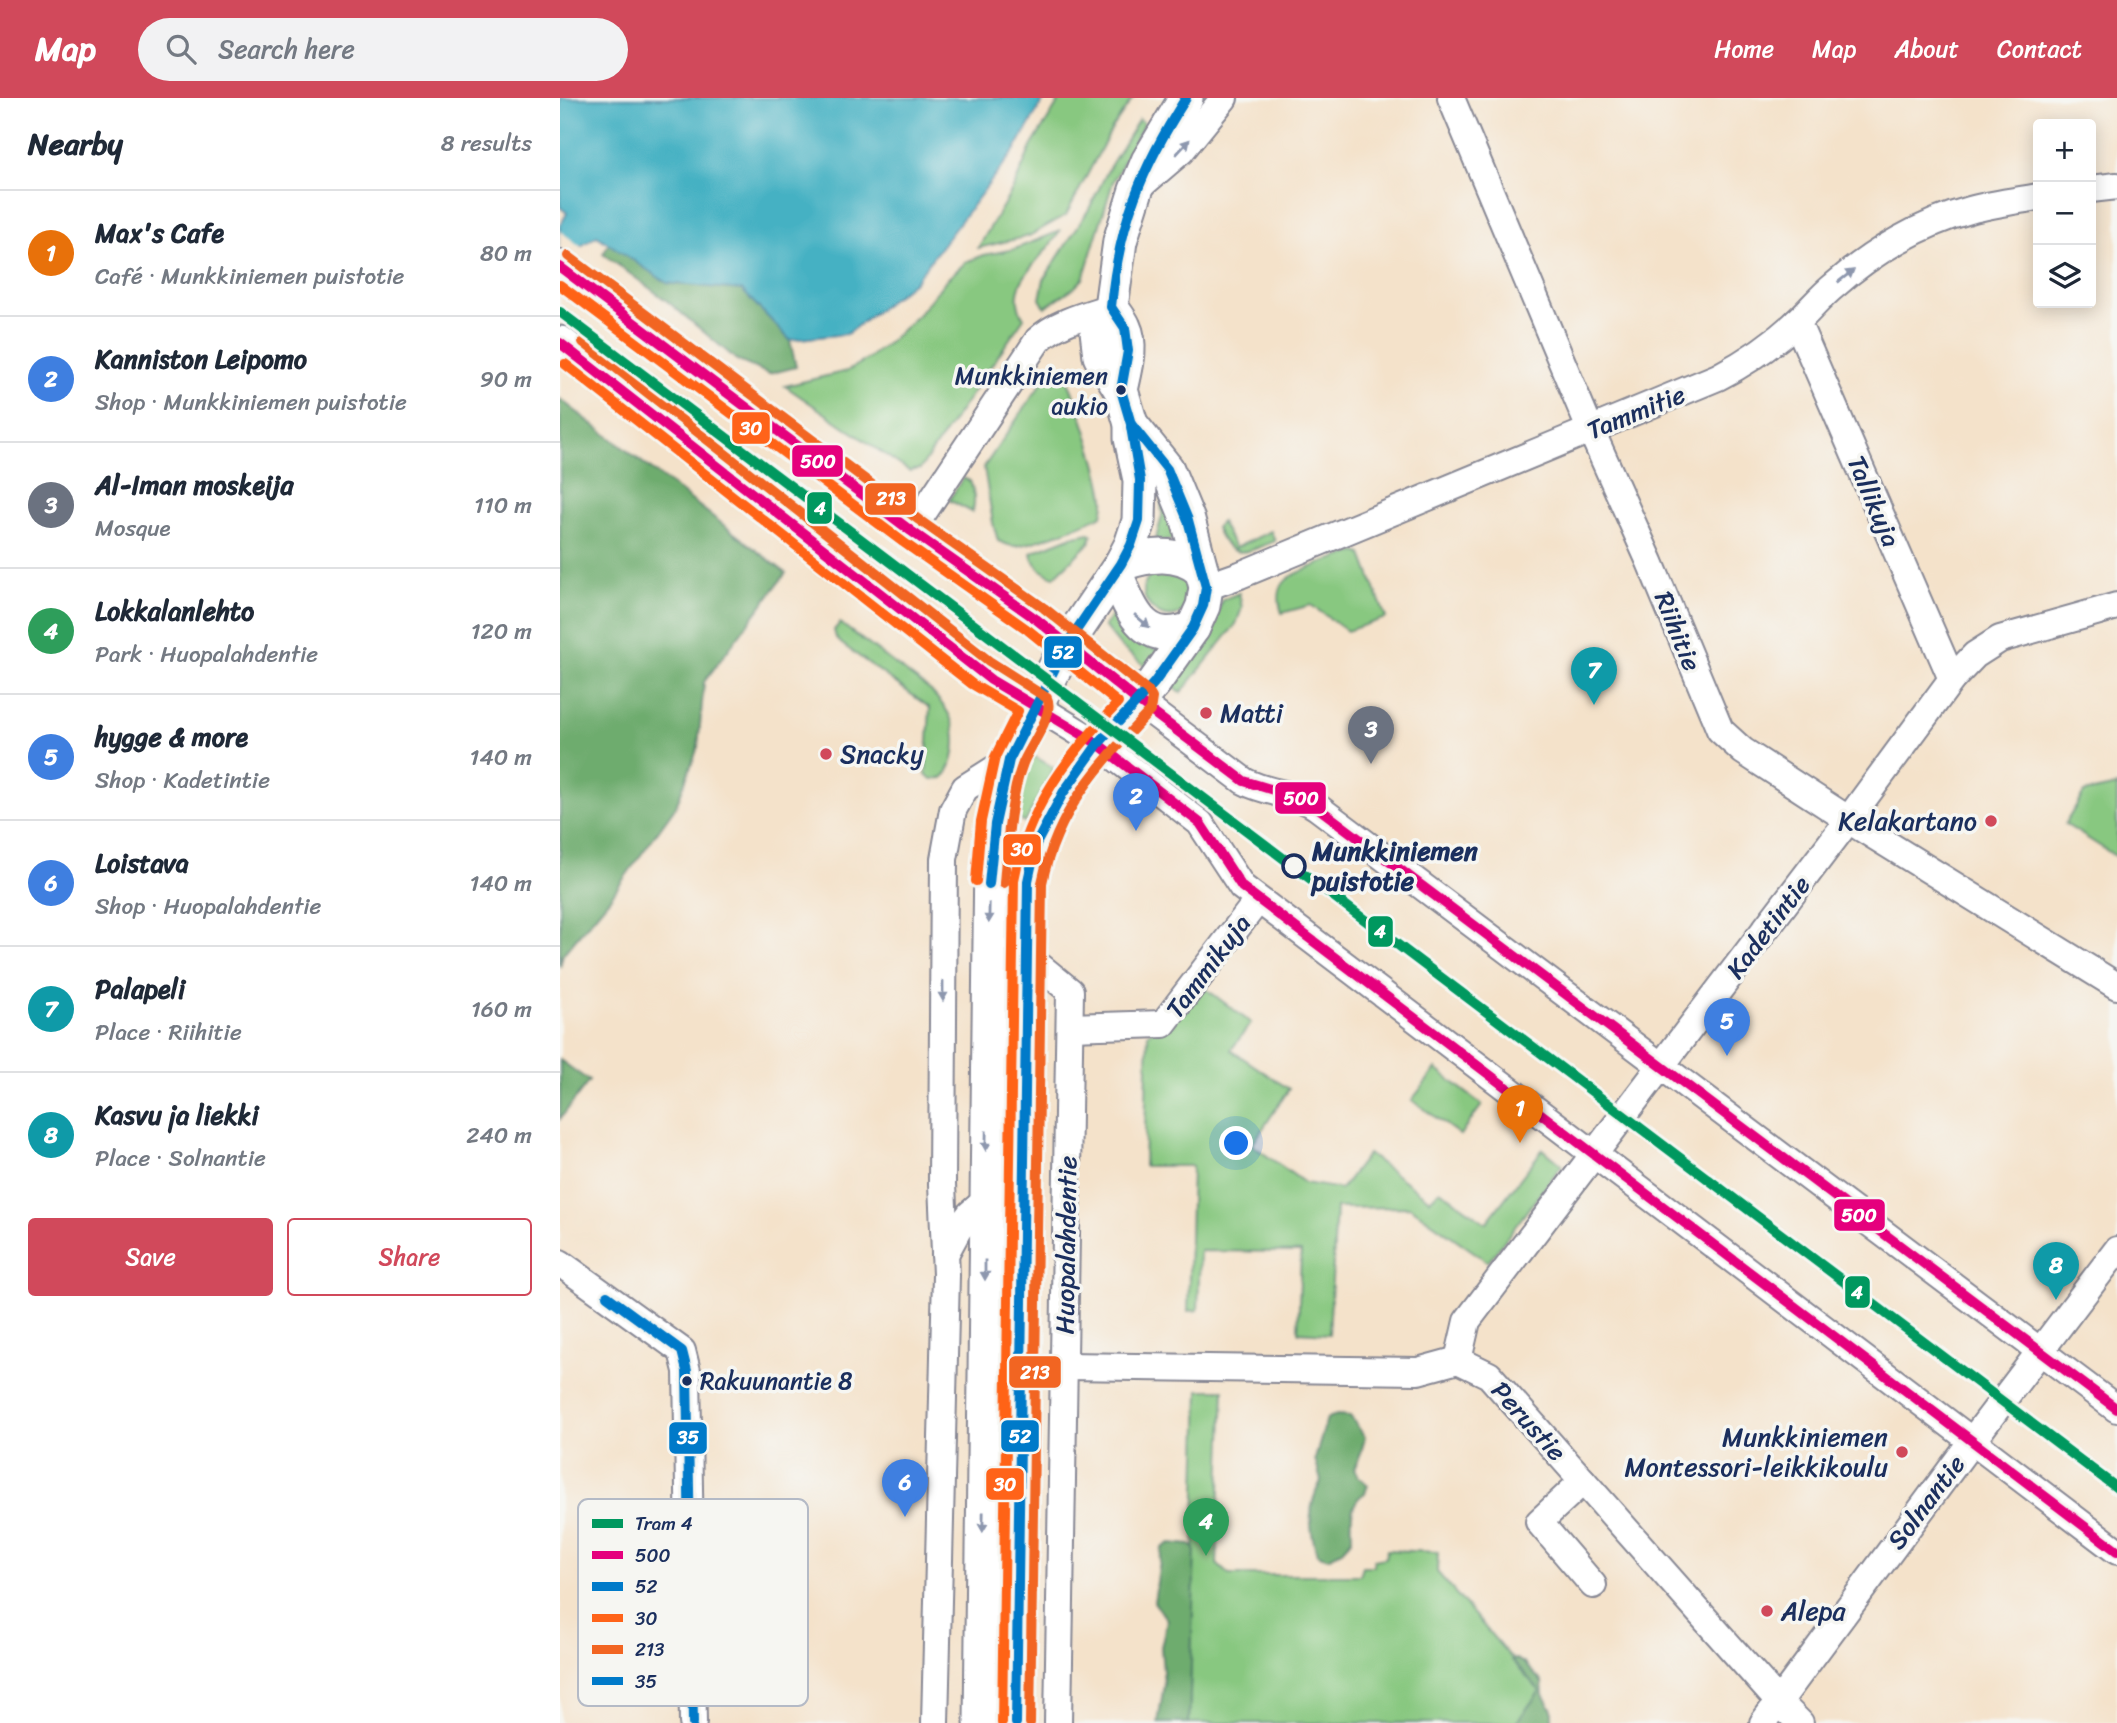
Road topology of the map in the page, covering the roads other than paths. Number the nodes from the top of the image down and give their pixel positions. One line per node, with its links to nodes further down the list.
1 (1186, 98): 6 (main road)
2 (1224, 98): 6 (street, one-way to 2)
3 (1451, 98): 13 (street, Riihitie)
4 (2117, 186): 5 (street)
5 (2096, 188)
6 (1136, 190): 9 (main road)
7 (2033, 198): 10 (street, Tammitie, one-way to 7)
8 (566, 272): 14 (main road)
9 (1111, 307): 12 (main road); 14 (street)
10 (1797, 323): 13 (street, Tammitie); 20 (street, Tallikuja)
11 (560, 343): 22 (main road)
12 (1131, 424): 15 (main road); 16 (main road)
13 (1591, 431): 16 (street, Tammitie); 25 (street, Riihitie)
14 (911, 531): 19 (main road)
15 (1119, 568): 16 (main road); 18 (main road, one-way to 18); 19 (main road)
16 (1203, 578): 18 (main road)
17 (2117, 606): 20 (street, Kadetintie)
18 (1193, 628): 21 (main road, Huopalahdentie)
19 (1067, 644): 21 (main road); 22 (main road)
20 (1952, 679): 25 (street, Kadetintie)
21 (1139, 702): 23 (main road, Huopalahdentie); 30 (street)
22 (1036, 706): 23 (street); 24 (main road)
23 (1098, 744): 26 (street); 27 (main road, Huopalahdentie)
24 (1009, 760): 33 (main road, one-way to 33); 35 (street, Huopalahdentie, one-way to 35)
25 (1849, 820): 28 (street, Riihitie); 30 (street, Kadetintie)
26 (1258, 900): 29 (street, Tammikuja); 32 (street)
27 (1026, 955): 29 (street, Huopalahdentie); 31 (main road, Huopalahdentie)
28 (2117, 986)
29 (1070, 1027): 39 (street, Huopalahdentie)
30 (1661, 1066): 32 (street, Kadetintie); 37 (street)
31 (1025, 1152): 33 (street, Huopalahdentie); 49 (main road, Huopalahdentie)
32 (1593, 1155): 38 (street, Kadetintie); 41 (street)
33 (985, 1202): 35 (street, Huopalahdentie); 48 (main road, one-way to 48)
34 (2117, 1250): 37 (street, Solnantie)
35 (945, 1254): 47 (street, Huopalahdentie)
36 (560, 1263): 43 (street)
37 (2041, 1351): 40 (street); 41 (street, Solnantie)
38 (1458, 1360): 39 (street); 42 (street, Perustie)
39 (1065, 1366): 50 (street, Huopalahdentie)
40 (2117, 1409)
41 (1972, 1441): 44 (street); 46 (street, Solnantie)
42 (1583, 1481): 45 (street); 46 (street, Perustie)
43 (689, 1499)
44 (2117, 1550)
45 (1593, 1585)
46 (1778, 1701): 51 (street, Solnantie); 52 (street, Perustie)
47 (935, 1723)
48 (981, 1723)
49 (1016, 1723)
50 (1058, 1723)
51 (1763, 1723)
52 (1800, 1723)

